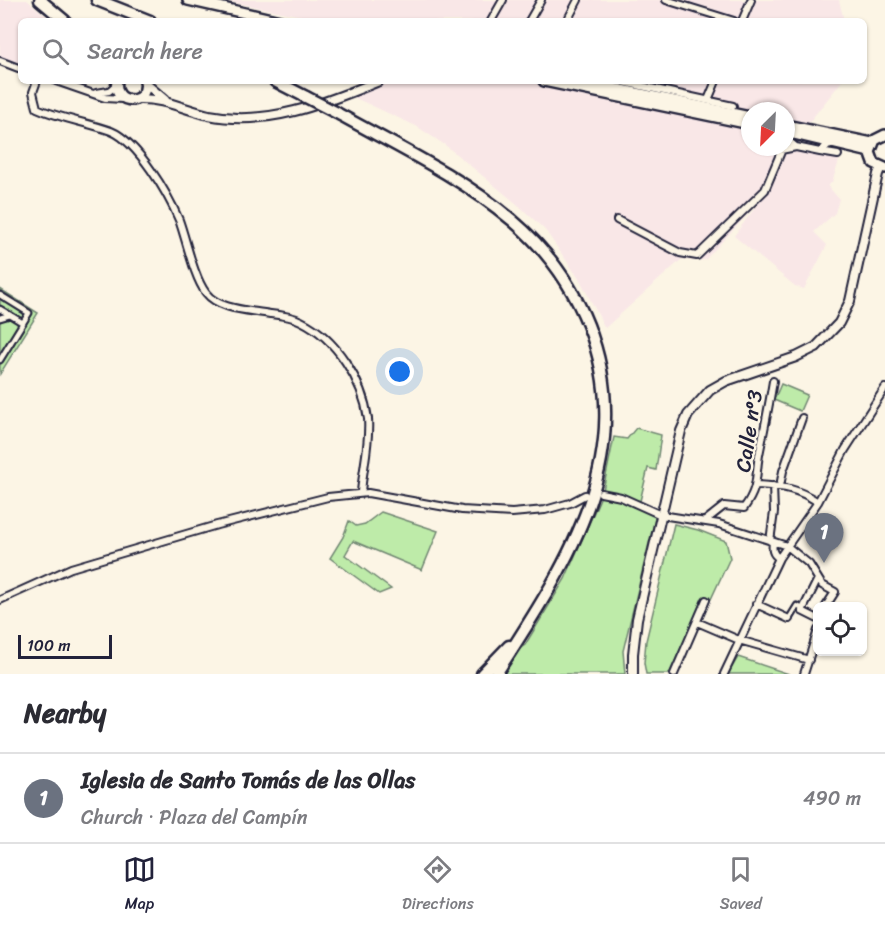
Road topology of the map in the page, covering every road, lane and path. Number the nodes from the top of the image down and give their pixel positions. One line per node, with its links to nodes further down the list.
1 (40, 0): 9 (highway)
2 (97, 0): 10 (highway)
3 (188, 0): 11 (main road)
4 (503, 0): 12 (street)
5 (541, 0): 13 (street)
6 (578, 0): 14 (street)
7 (666, 0): 15 (street)
8 (751, 0): 16 (street)
9 (61, 18)
10 (142, 18)
11 (267, 18)
12 (494, 18)
13 (532, 18)
14 (569, 18)
15 (724, 18)
16 (743, 18)
17 (0, 61): 18 (street)
18 (18, 68)
19 (37, 84): 61 (street)
20 (65, 84): 31 (street)
21 (116, 84): 31 (street)
22 (117, 84): 32 (main road)
23 (145, 84): 33 (main road)
24 (147, 84): 35 (street)
25 (281, 84): 79 (highway, bridge)
26 (371, 84): 35 (street)
27 (558, 84): 38 (main road)
28 (593, 84): 37 (main road)
29 (633, 84): 34 (street)
30 (715, 84): 34 (street)
31 (92, 93): 32 (street)
32 (124, 99): 33 (main road)
33 (137, 99): 35 (street)
34 (708, 100): 36 (street)
35 (166, 101)
36 (733, 106)
37 (741, 115)
38 (741, 122)
39 (795, 135): 44 (main road)
40 (885, 135): 44 (main road)
41 (795, 136): 42 (main road)
42 (831, 143): 44 (main road); 45 (street)
43 (796, 147): 45 (street)
44 (871, 148): 48 (main road)
45 (820, 152): 46 (street)
46 (838, 155)
47 (779, 156): 49 (street)
48 (883, 168): 65 (street)
49 (617, 220)
50 (0, 295): 54 (street)
51 (0, 309): 52 (street)
52 (10, 315): 53 (street); 54 (street)
53 (0, 318)
54 (23, 323): 55 (street)
55 (0, 360)
56 (773, 381): 59 (street, Calle nº3)
57 (885, 388): 64 (street)
58 (802, 418): 60 (street)
59 (756, 485): 60 (street); 66 (street)
60 (777, 486): 64 (street); 67 (street)
61 (361, 492): 63 (street); 71 (street)
62 (601, 492): 65 (street)
63 (585, 495)
64 (818, 502): 68 (street)
65 (661, 515): 66 (street); 85 (street)
66 (705, 521): 67 (street)
67 (772, 541): 68 (street); 69 (street)
68 (787, 546): 69 (street); 70 (street)
69 (779, 558): 74 (street)
70 (818, 579): 73 (street); 75 (street)
71 (0, 600)
72 (706, 600): 78 (street)
73 (829, 602)
74 (756, 604): 77 (street); 80 (street)
75 (802, 609): 76 (street); 77 (street)
76 (813, 616)
77 (789, 619)
78 (697, 622): 80 (street); 86 (street)
79 (519, 638): 83 (highway); 84 (highway)
80 (739, 640): 82 (street); 87 (street)
81 (813, 647): 82 (street)
82 (809, 660): 88 (street)
83 (482, 674)
84 (496, 674)
85 (633, 674)
86 (674, 674)
87 (724, 674)
88 (804, 674)

